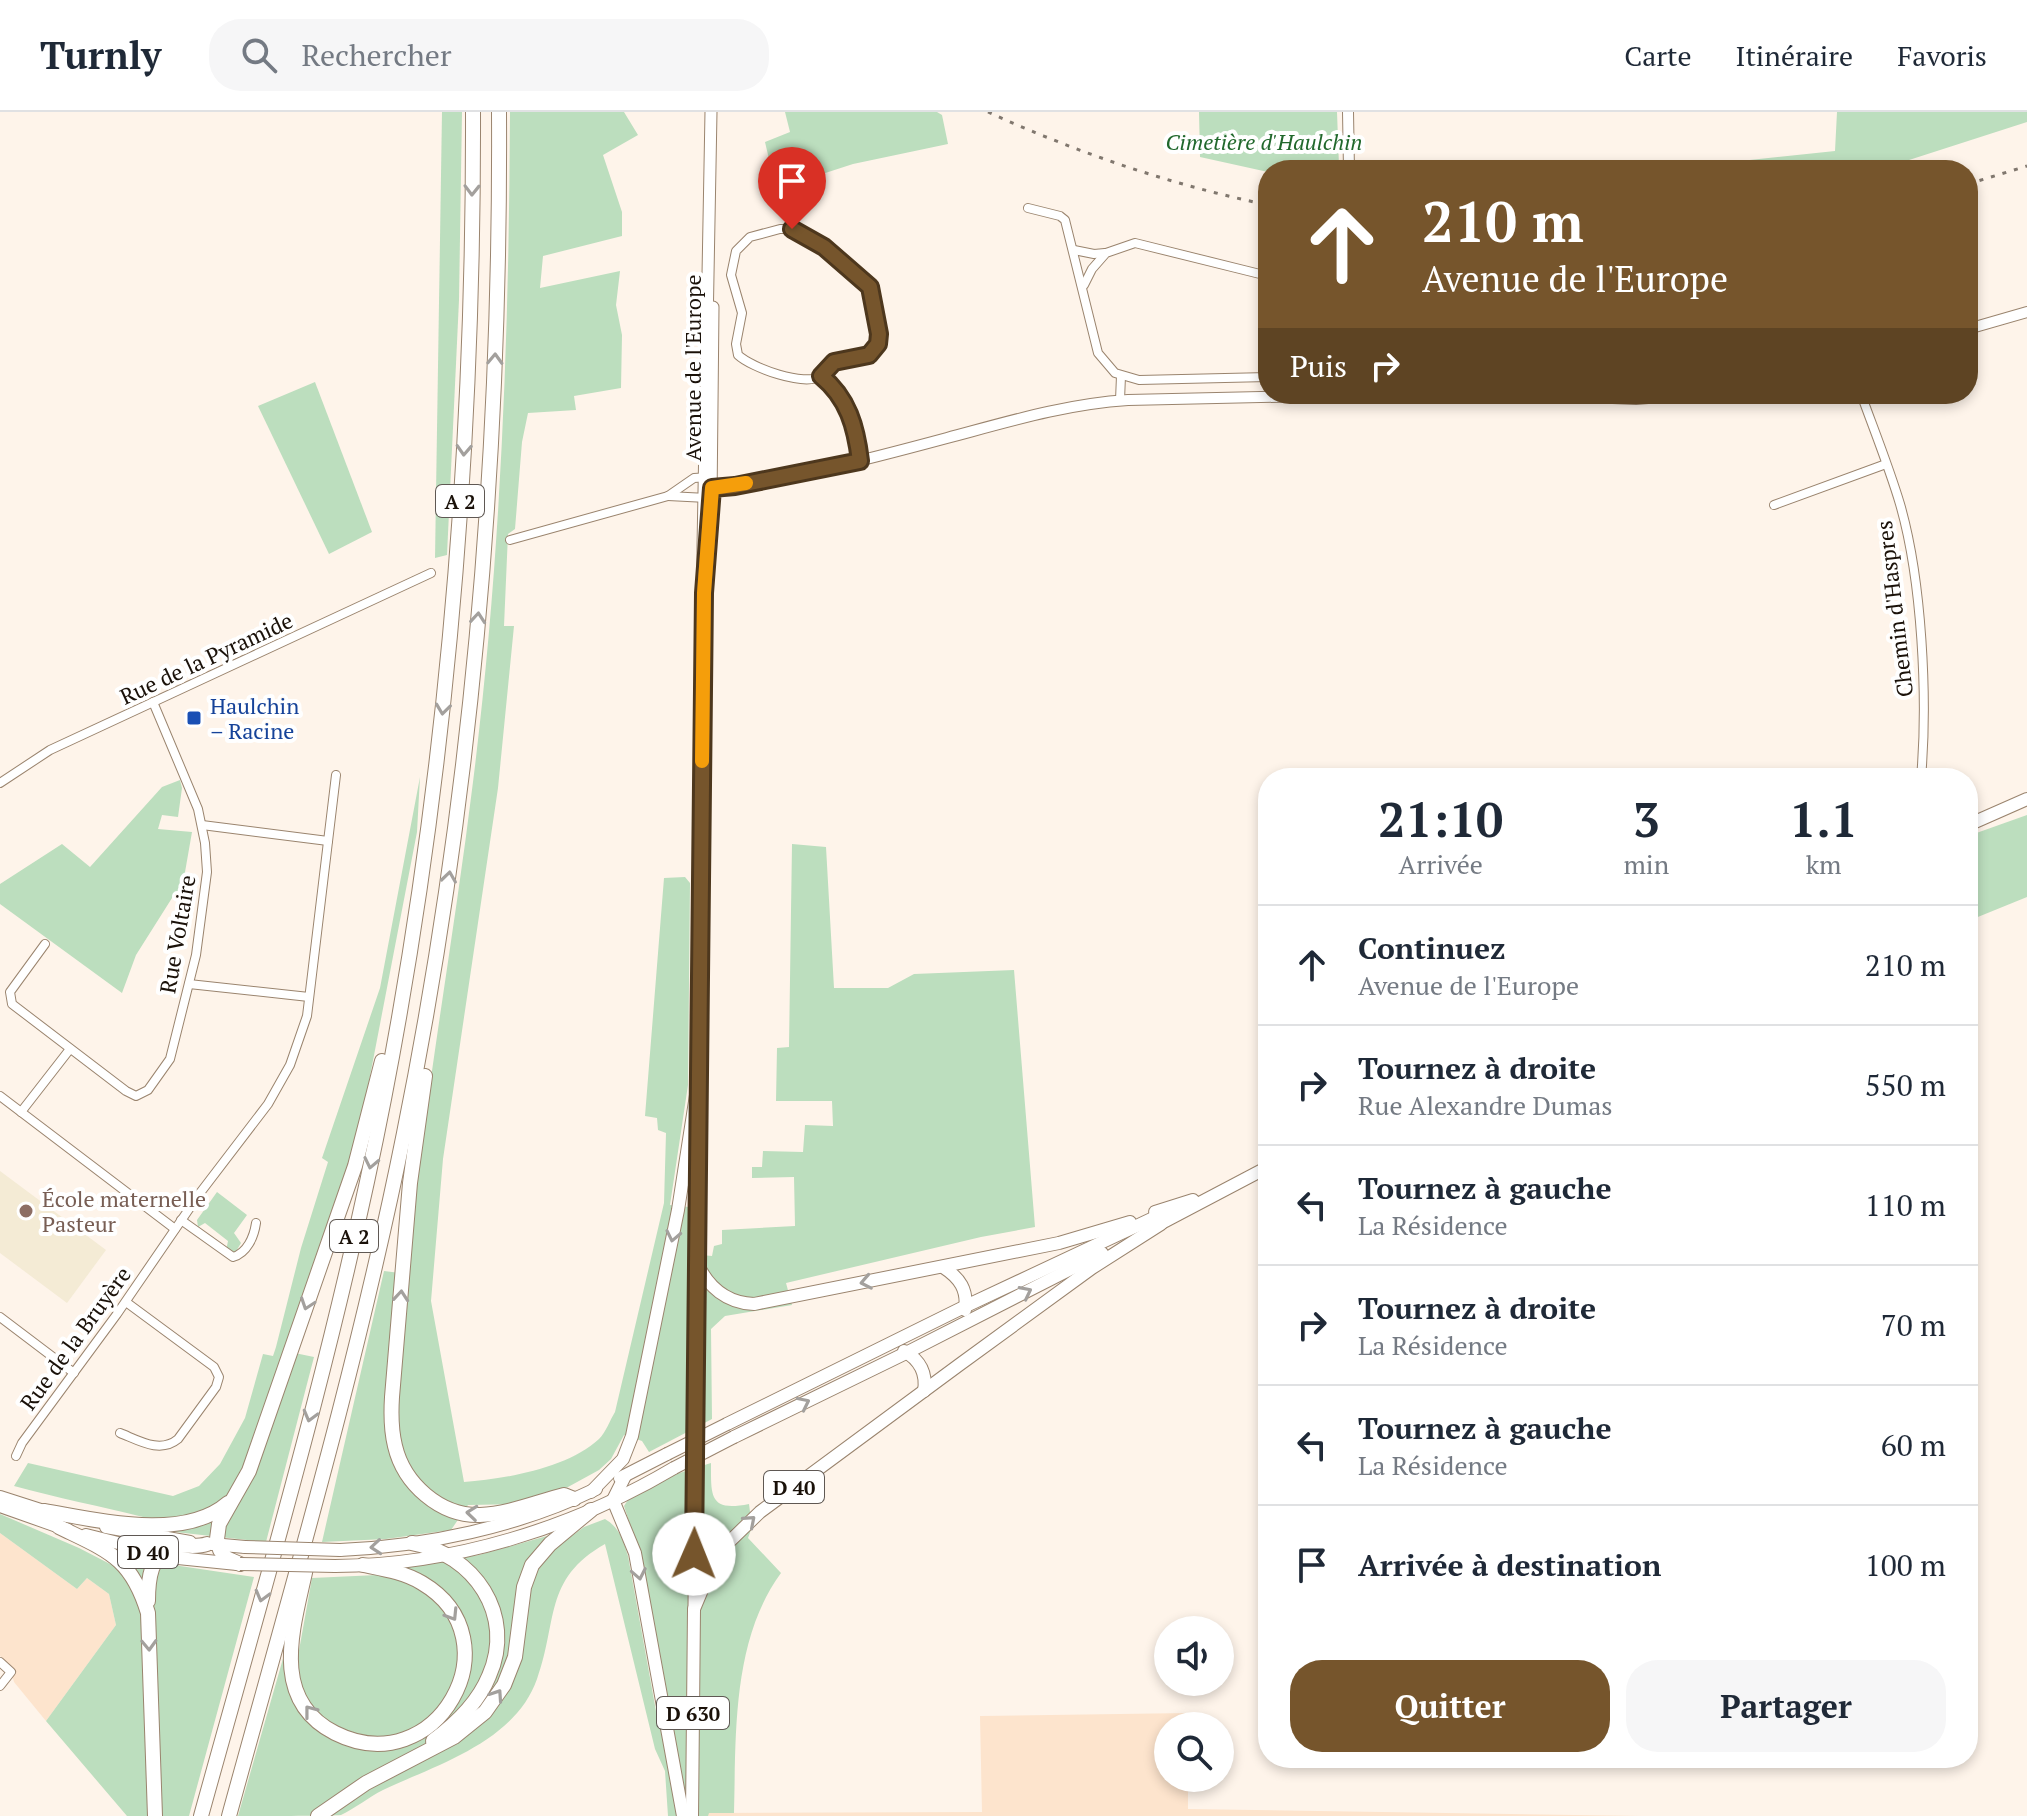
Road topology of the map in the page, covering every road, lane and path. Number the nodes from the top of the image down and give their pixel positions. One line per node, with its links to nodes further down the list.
1 (473, 112): 35 (highway, A 2, one-way to 35)
2 (499, 112): 36 (highway, A 2, one-way to 2)
3 (711, 112): 21 (main road, Avenue de l'Europe / D 630)
4 (1348, 112): 5 (street)
5 (1349, 160)
6 (1028, 208): 7 (street)
7 (1074, 250): 8 (street); 10 (street)
8 (1106, 253): 9 (street); 10 (street)
9 (1258, 273)
10 (1083, 288): 14 (street)
11 (2027, 312): 12 (street)
12 (1978, 326)
13 (821, 376): 13 (street); 19 (street)
14 (1121, 376): 15 (street); 17 (street)
15 (1258, 377)
16 (1258, 397): 17 (street)
17 (1120, 400): 19 (street)
18 (1865, 404): 20 (street, Chemin d'Haspres)
19 (860, 461): 21 (street)
20 (1886, 464): 23 (street); 27 (street, Chemin d'Haspres)
21 (708, 488): 22 (street); 22 (street); 40 (main road, Avenue de l'Europe / D 630)
22 (668, 496): 24 (street)
23 (1774, 505)
24 (510, 540)
25 (431, 573): 26 (street, Rue de la Pyramide)
26 (153, 702): 29 (street, Rue de la Pyramide); 32 (street, Rue Voltaire)
27 (1922, 768)
28 (336, 775): 33 (street, Rue de la Bruyère)
29 (0, 783)
30 (2027, 799): 31 (main road)
31 (1978, 821)
32 (202, 825): 33 (street); 37 (street, Rue Voltaire)
33 (328, 841): 38 (street, Rue de la Bruyère)
34 (45, 944): 39 (street)
35 (411, 949): 70 (highway, one-way to 70); 89 (highway, A 2, one-way to 89)
36 (437, 954): 63 (highway, A 2); 71 (highway, one-way to 36)
37 (189, 984): 38 (street); 39 (street, Rue Voltaire)
38 (309, 997): 46 (street, Rue de la Bruyère)
39 (70, 1049): 42 (street)
40 (699, 1076): 50 (main road, Avenue de l'Europe / D 630); 62 (main road, D 40, one-way to 62)
41 (0, 1096): 42 (street)
42 (21, 1112): 49 (street)
43 (1258, 1172): 44 (main road, D 40)
44 (1235, 1183): 45 (main road, D 40); 48 (main road, D 40)
45 (1193, 1200): 51 (main road); 53 (main road, D 40)
46 (181, 1220): 47 (street); 49 (street, Rue de la Bruyère)
47 (256, 1223)
48 (1161, 1224): 55 (main road, D 40, one-way to 48); 60 (main road, D 40)
49 (175, 1229): 52 (street, Rue de la Bruyère)
50 (697, 1263): 51 (main road, one-way to 50); 83 (main road, D 630)
51 (943, 1267): 53 (main road)
52 (126, 1302): 59 (street, Rue de la Bruyère); 61 (street)
53 (966, 1306): 55 (main road); 58 (main road, D 40)
54 (4, 1320): 56 (street); 59 (street)
55 (957, 1328): 57 (main road, D 40)
56 (0, 1333)
57 (908, 1352): 58 (main road, D 40); 60 (main road); 66 (main road, D 40, one-way to 57, bridge)
58 (873, 1354): 65 (main road, D 40, bridge)
59 (74, 1373): 64 (street, Rue de la Bruyère)
60 (924, 1391): 83 (main road, D 40, one-way to 60)
61 (120, 1433)
62 (632, 1436): 65 (main road); 68 (main road, D 40)
63 (330, 1445): 82 (highway, one-way to 63); 90 (highway, A 2)
64 (16, 1456)
65 (645, 1465): 66 (main road); 67 (main road, D 40)
66 (674, 1468): 72 (main road, D 40)
67 (625, 1476): 68 (main road, D 40); 72 (main road)
68 (591, 1492): 71 (main road, D 40)
69 (0, 1497): 75 (main road, D 40)
70 (234, 1497): 75 (highway); 78 (highway)
71 (574, 1499): 77 (main road, D 40)
72 (613, 1500): 74 (main road, D 40); 92 (main road, one-way to 92)
73 (0, 1506): 76 (main road, D 40)
74 (591, 1510): 80 (main road, D 40); 87 (highway, one-way to 74)
75 (44, 1511): 78 (main road, D 40)
76 (59, 1527): 79 (main road, D 40); 84 (highway)
77 (412, 1543): 78 (main road, D 40, one-way to 78, bridge); 80 (highway)
78 (213, 1545): 79 (highway); 81 (highway)
79 (160, 1554): 81 (main road, D 40); 84 (highway)
80 (444, 1554): 82 (main road, D 40); 87 (highway)
81 (240, 1564): 82 (main road, D 40, bridge)
82 (363, 1565)
83 (694, 1609): 93 (main road, D 630)
84 (148, 1613): 88 (highway, one-way to 88)
85 (0, 1663): 86 (street)
86 (0, 1686)
87 (386, 1772): 91 (highway)
88 (155, 1816)
89 (201, 1816)
90 (229, 1816)
91 (318, 1816)
92 (683, 1816)
93 (692, 1816)

